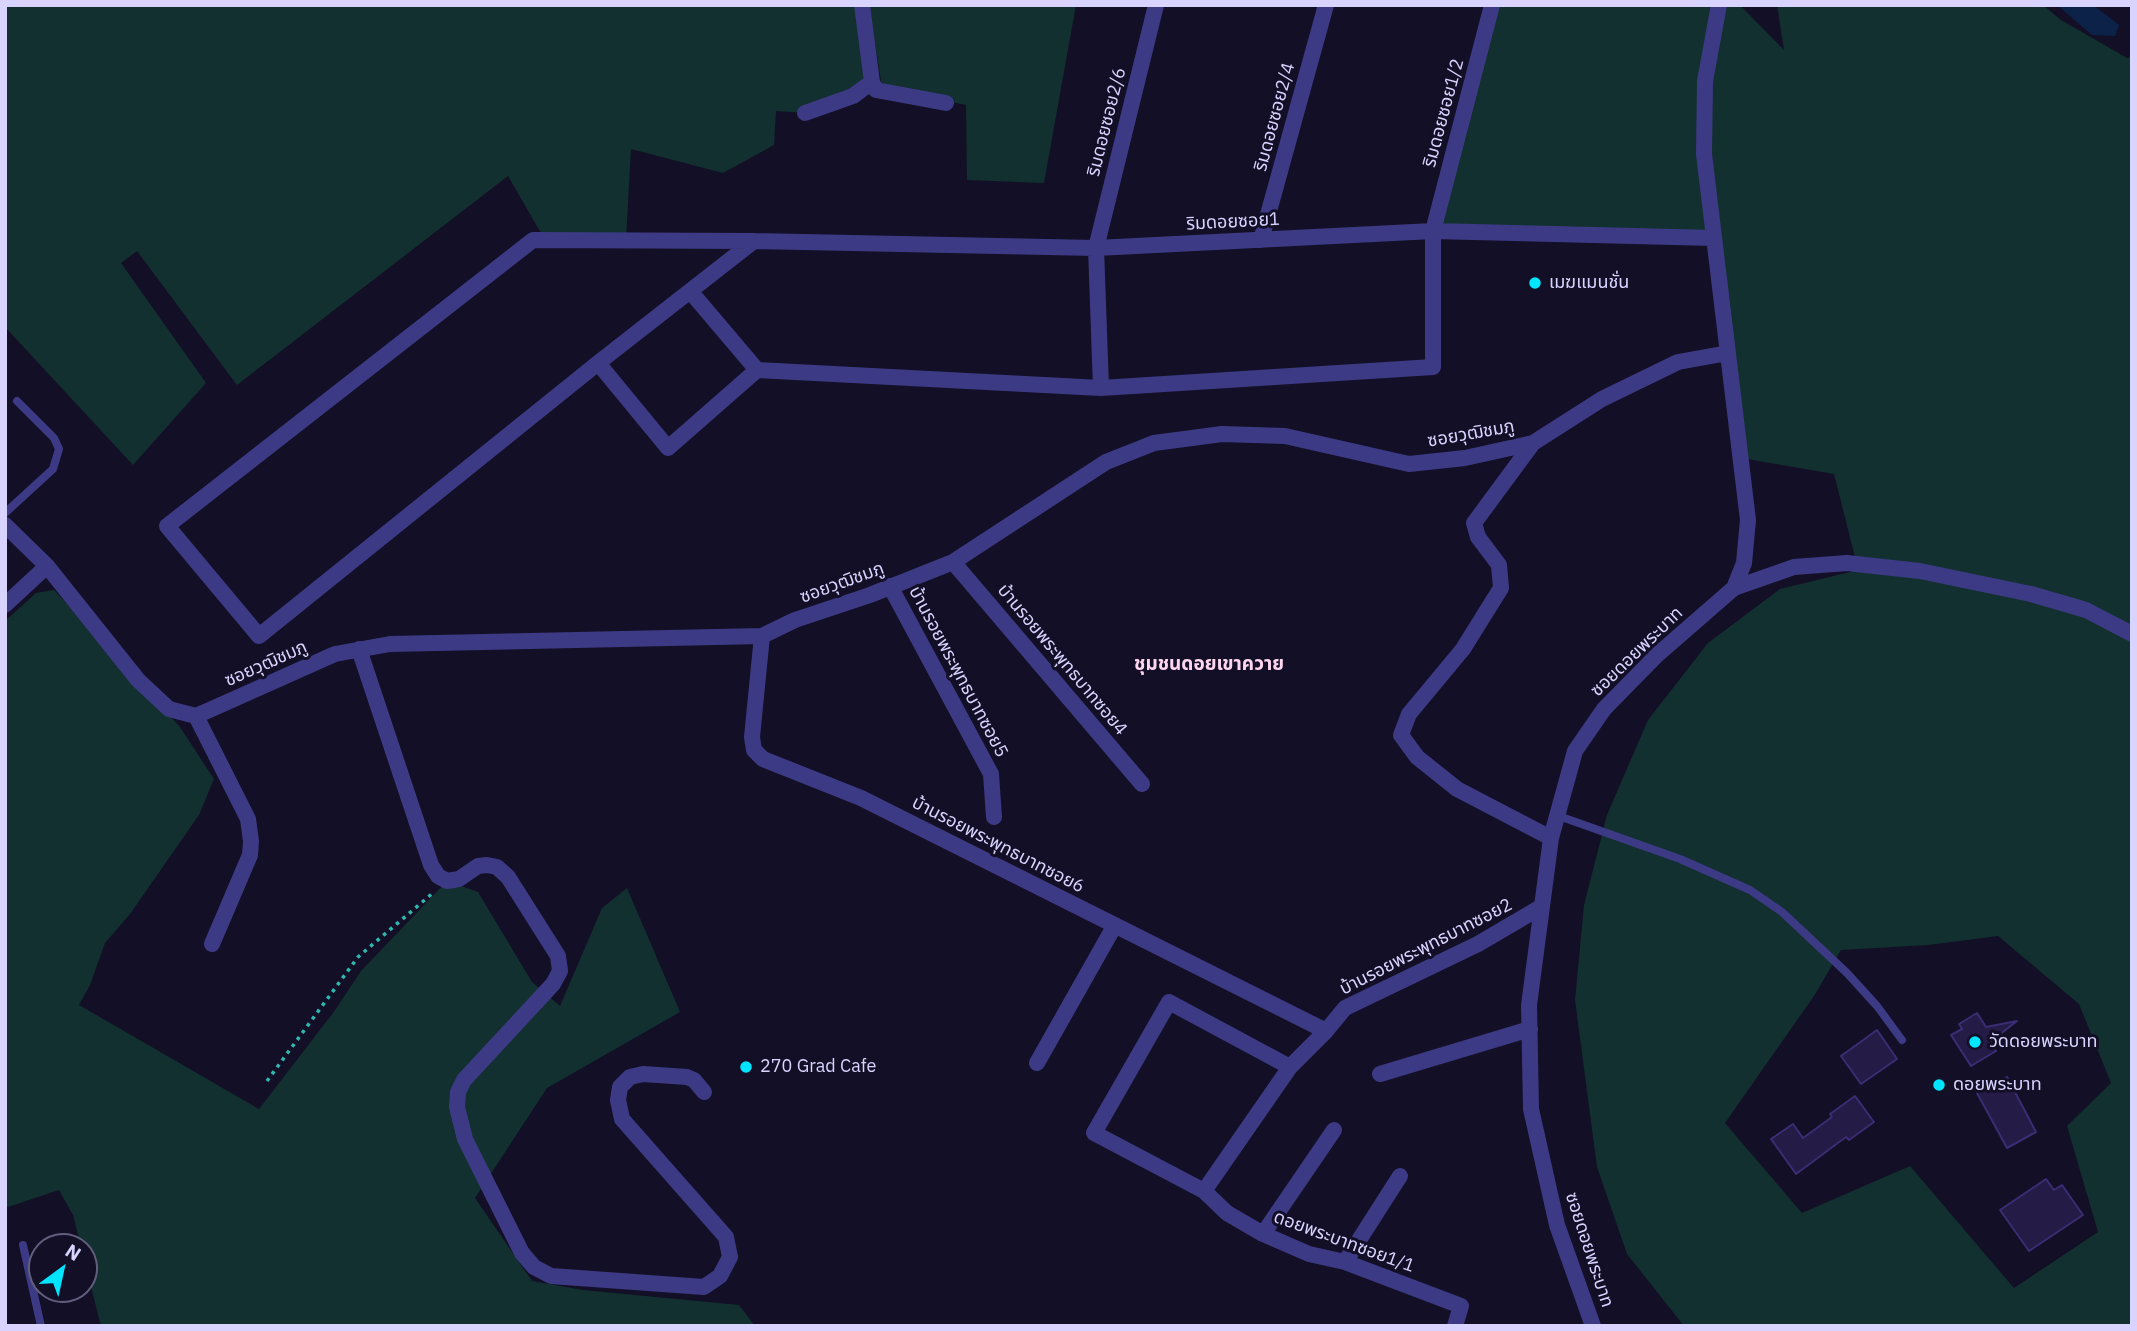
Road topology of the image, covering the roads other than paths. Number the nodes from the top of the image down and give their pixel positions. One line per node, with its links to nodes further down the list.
1 (862, 5): 6 (street)
2 (1156, 5): 13 (street, ริมดอยซอย2/6)
3 (1326, 5): 11 (street, ริมดอยซอย2/4)
4 (1492, 5): 9 (street, ริมดอยซอย1/2)
5 (1719, 5): 10 (street)
6 (872, 82): 7 (street); 8 (street)
7 (946, 103)
8 (805, 113)
9 (1433, 231): 10 (street, ริมดอยซอย1); 11 (street, ริมดอยซอย1); 18 (street, ริมดอยซอย1/2)
10 (1714, 238): 15 (street)
11 (1261, 240): 13 (street, ริมดอยซอย1)
12 (754, 242): 13 (street, ริมดอยซอย1); 14 (street); 16 (street, ริมดอยซอย1)
13 (1096, 248): 18 (street, ริมดอยซอย2/6)
14 (690, 291): 16 (street); 17 (street)
15 (1728, 353): 20 (street, ซอยวุฒิชมภู); 26 (street)
16 (598, 363): 17 (street)
17 (757, 370): 18 (street)
18 (1101, 388)
19 (17, 401): 21 (lane)
20 (1533, 443): 23 (street, ซอยวุฒิชมภู); 35 (street)
21 (5, 513)
22 (5, 525): 24 (street)
23 (953, 562): 25 (street, ซอยวุฒิชมภู); 32 (street, บ้านรอยพระพุทธบาทซอย4)
24 (47, 566): 27 (street); 31 (street)
25 (890, 586): 29 (street, ซอยวุฒิชมภู); 34 (street, บ้านรอยพระพุทธบาทซอย5)
26 (1734, 588): 28 (street); 33 (street, ซอยดอยพระบาท)
27 (5, 605)
28 (2132, 634)
29 (762, 636): 30 (street, ซอยวุฒิชมภู); 37 (street, บ้านรอยพระพุทธบาทซอย6)
30 (359, 649): 31 (street, ซอยวุฒิชมภู); 45 (street)
31 (196, 716): 38 (street)
32 (1142, 784)
33 (1556, 815): 35 (street, ซอยดอยพระบาท); 41 (lane)
34 (994, 817)
35 (1551, 838): 36 (street, ซอยดอยพระบาท)
36 (1541, 907): 39 (street, ซอยดอยพระบาท); 40 (street, บ้านรอยพระพุทธบาทซอย2)
37 (1115, 925): 40 (street, บ้านรอยพระพุทธบาทซอย6); 42 (street)
38 (212, 944)
39 (1530, 1029): 44 (street); 54 (street, ซอยดอยพระบาท)
40 (1326, 1031): 43 (street, บ้านรอยพระพุทธบาทซอย2)
41 (1902, 1040)
42 (1037, 1063)
43 (1290, 1067): 48 (street, บ้านรอยพระพุทธบาทซอย2); 48 (street, ดอยพระบาทซอย1/1)
44 (1380, 1074)
45 (704, 1092)
46 (1334, 1130): 49 (street)
47 (1400, 1176): 51 (street)
48 (1205, 1191): 49 (street, ดอยพระบาทซอย1/1)
49 (1263, 1234): 51 (street, ดอยพระบาทซอย1/1)
50 (23, 1245): 52 (lane)
51 (1345, 1262): 53 (street, ดอยพระบาทซอย1/1)
52 (41, 1326)
53 (1455, 1326)
54 (1593, 1326)

